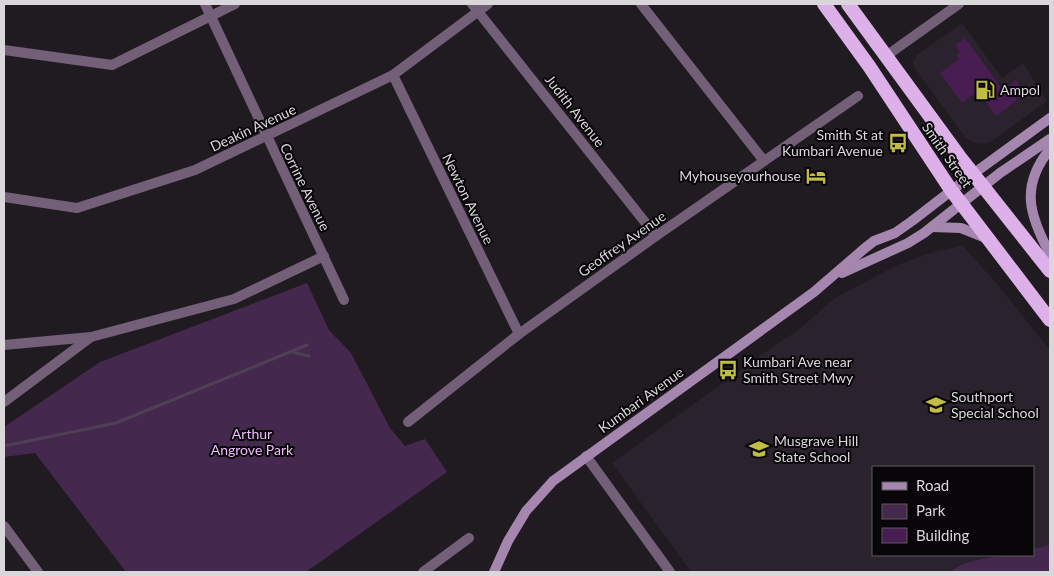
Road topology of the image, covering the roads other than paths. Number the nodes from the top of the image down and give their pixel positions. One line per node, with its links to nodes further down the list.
1 (205, 4): 9 (street, Corrine Avenue)
2 (235, 4): 9 (street)
3 (488, 4): 8 (street, Deakin Avenue)
4 (641, 4): 18 (street)
5 (824, 4): 21 (highway, Smith Street)
6 (848, 4): 11 (highway, Smith Street)
7 (959, 4): 11 (street)
8 (475, 8): 12 (street, Deakin Avenue); 25 (street, Judith Avenue)
9 (211, 16): 10 (street); 15 (street, Corrine Avenue)
10 (4, 50)
11 (886, 56): 19 (highway, Smith Street)
12 (393, 75): 15 (street, Deakin Avenue); 33 (street, Newton Avenue)
13 (858, 96): 18 (street, Geoffrey Avenue)
14 (1050, 118): 19 (main road, Kumbari Avenue)
15 (266, 137): 22 (street, Deakin Avenue); 28 (street, Corrine Avenue)
16 (1050, 139): 20 (main road, Kumbari Avenue)
17 (1050, 149): 27 (main road)
18 (764, 161): 25 (street, Geoffrey Avenue)
19 (973, 174): 20 (highway, Smith Street); 21 (main road, Kumbari Avenue)
20 (984, 186): 23 (main road, Kumbari Avenue); 29 (highway, Smith Street)
21 (951, 190): 23 (highway, Smith Street); 30 (main road, Kumbari Avenue)
22 (4, 197)
23 (962, 204): 24 (main road, Kumbari Avenue); 26 (highway, Smith Street)
24 (932, 227): 26 (main road); 30 (main road, Kumbari Avenue)
25 (656, 236): 33 (street, Geoffrey Avenue)
26 (989, 239): 32 (highway, Smith Street)
27 (1050, 254)
28 (324, 256): 31 (street, Corrine Avenue); 34 (street)
29 (1050, 271)
30 (834, 276): 38 (main road, Kumbari Avenue)
31 (344, 300)
32 (1050, 320)
33 (519, 334): 37 (street, Geoffrey Avenue)
34 (92, 337): 35 (street); 36 (street)
35 (4, 344)
36 (4, 402)
37 (408, 422)
38 (586, 456): 43 (main road, Kumbari Avenue); 44 (street)
39 (4, 526): 41 (street)
40 (469, 538): 42 (street)
41 (38, 572)
42 (423, 572)
43 (494, 572)
44 (670, 572)

